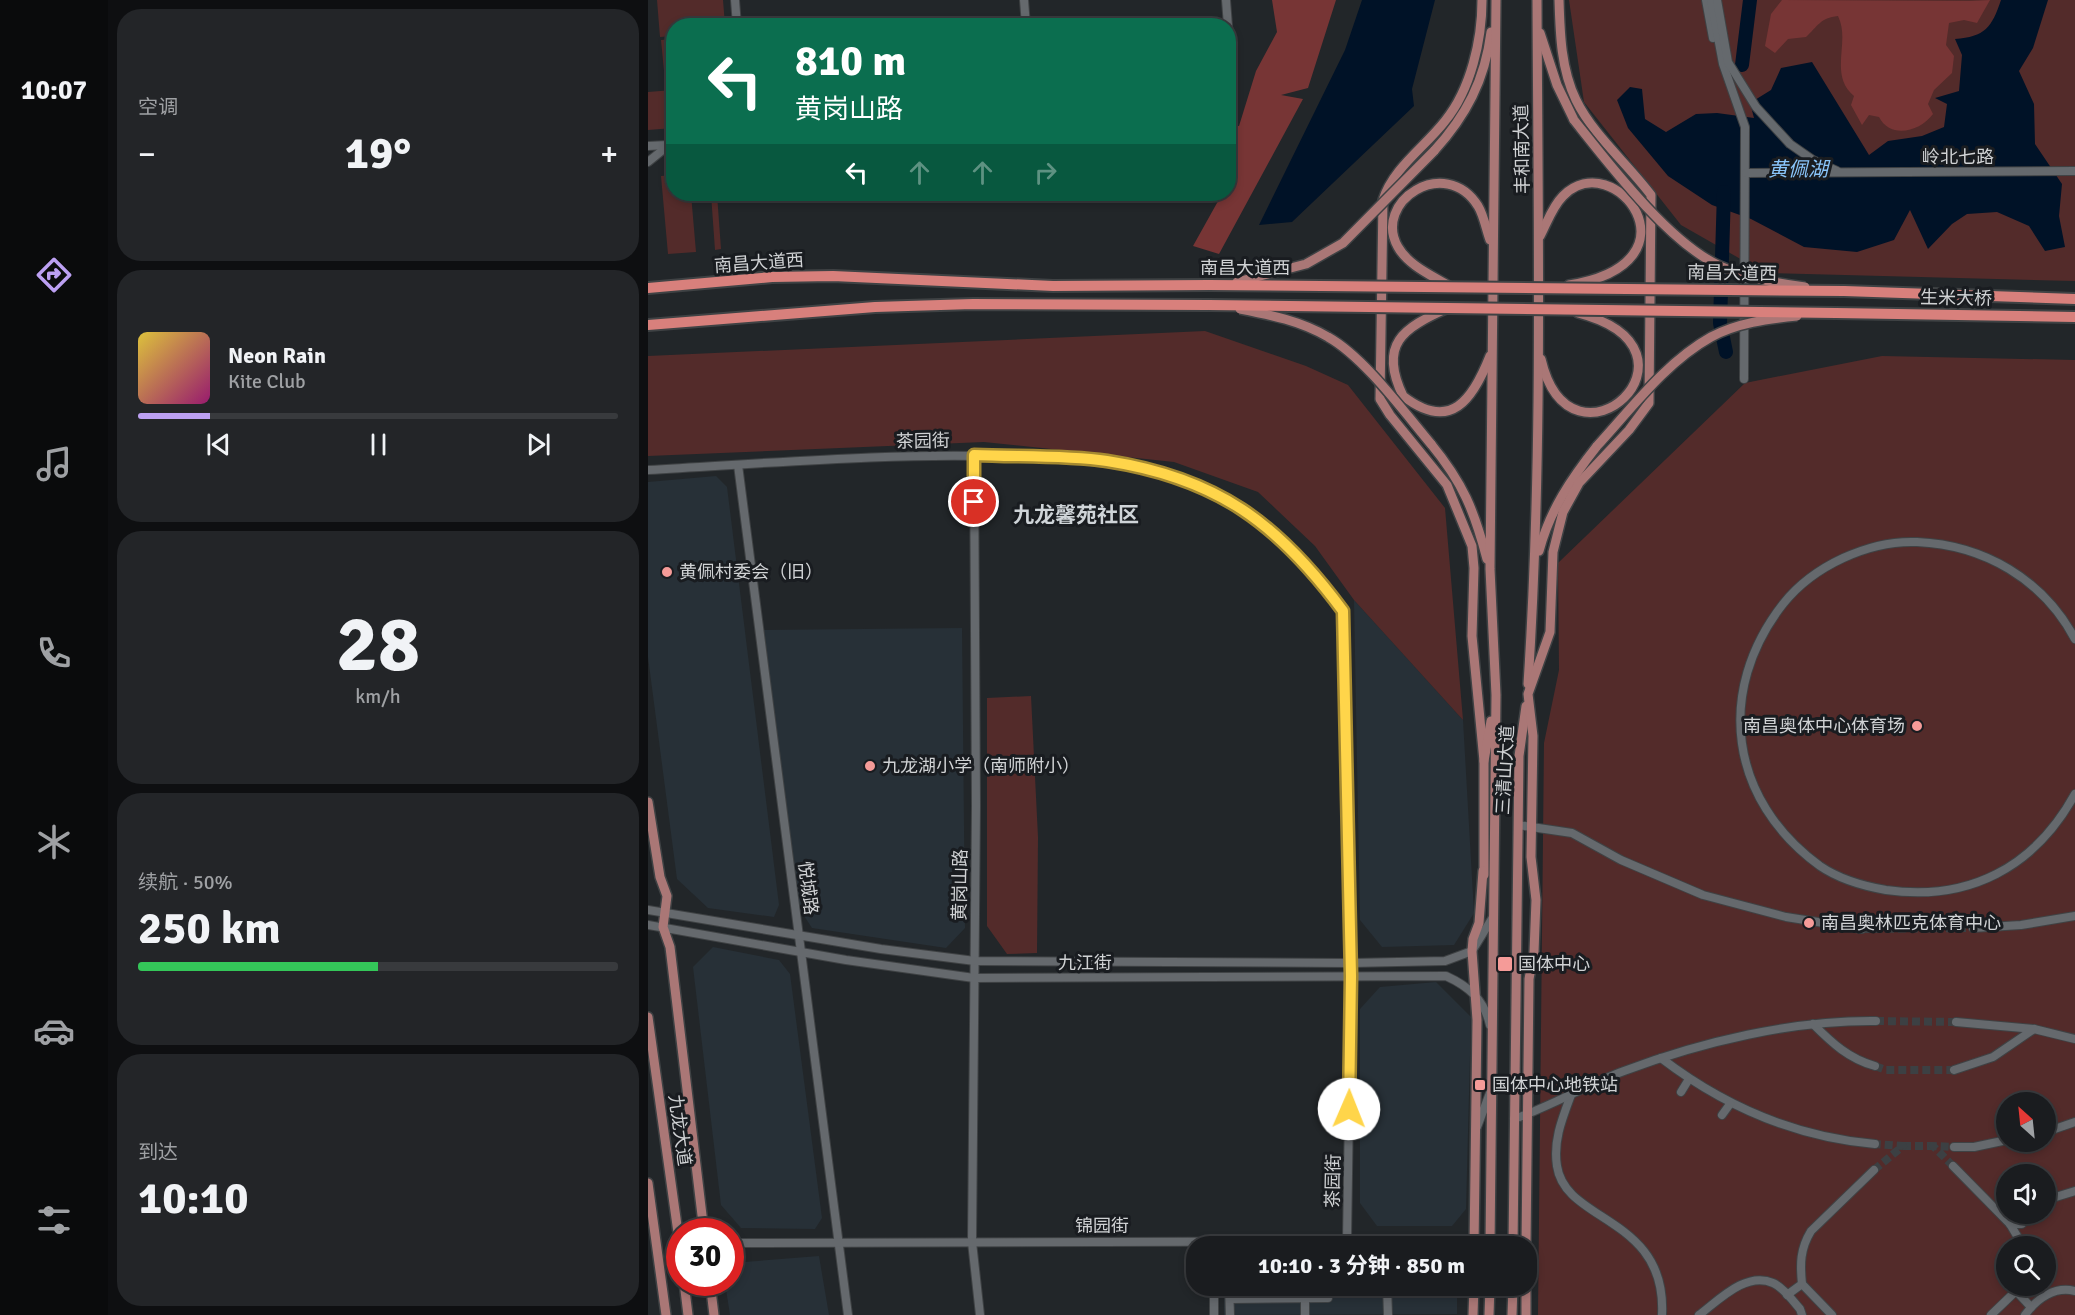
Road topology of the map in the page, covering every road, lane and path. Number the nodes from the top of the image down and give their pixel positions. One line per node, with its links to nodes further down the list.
1 (735, 0): 11 (street)
2 (1023, 0): 12 (street)
3 (1226, 0): 13 (street)
4 (1482, 0): 51 (main road)
5 (1496, 0): 24 (main road, 丰和南大道); 25 (main road, bridge)
6 (1537, 0): 14 (main road, 丰和南大道)
7 (1559, 0): 49 (main road)
8 (1706, 0): 15 (street)
9 (1711, 0): 15 (street)
10 (1719, 0): 21 (street, 岭北七路)
11 (736, 18)
12 (1025, 18)
13 (1227, 18)
14 (1537, 24): 23 (main road, 丰和南大道); 29 (main road, bridge)
15 (1723, 64): 22 (street)
16 (666, 144): 17 (street)
17 (648, 146)
18 (666, 148): 19 (street)
19 (648, 162)
20 (2075, 171): 21 (street, 岭北七路)
21 (1841, 172): 22 (street, 岭北七路)
22 (1746, 173): 41 (street)
23 (1539, 238): 27 (main road, bridge); 31 (main road, 丰和南大道)
24 (1493, 251): 26 (main road); 30 (main road, 丰和南大道)
25 (1225, 285): 26 (highway, 南昌大道西, bridge); 28 (highway, 南昌大道西, bridge)
26 (1449, 286): 27 (highway, 南昌大道西, bridge)
27 (1557, 287): 29 (highway, 南昌大道西, bridge)
28 (648, 288)
29 (1844, 291): 32 (highway, 生米大桥)
30 (1492, 297): 40 (main road, 三清山大道)
31 (1538, 297): 39 (main road, 三清山大道)
32 (2075, 299)
33 (1223, 305): 34 (highway, 南昌大道西, bridge); 38 (highway, 南昌大道西, bridge); 46 (main road, bridge)
34 (1450, 307): 35 (highway, 南昌大道西, bridge); 40 (main road)
35 (1563, 309): 36 (highway, 南昌大道西, bridge); 39 (main road, bridge)
36 (1836, 313): 37 (highway, 生米大桥); 45 (main road, bridge)
37 (2075, 316)
38 (648, 325)
39 (1538, 345): 45 (main road, 三清山大道)
40 (1492, 350): 46 (main road, 三清山大道)
41 (1744, 379)
42 (974, 455): 43 (street, 茶园街); 68 (street, 黄岗山路); 69 (street, 茶园街)
43 (738, 465): 44 (street, 茶园街); 65 (street, 悦城路)
44 (648, 471)
45 (1536, 565): 49 (main road, 三清山大道)
46 (1490, 569): 50 (main road, 三清山大道)
47 (2071, 622): 48 (street); 52 (street)
48 (2075, 639)
49 (1528, 694): 54 (main road, 三清山大道); 55 (main road)
50 (1496, 695): 51 (main road); 59 (main road, 三清山大道)
51 (1484, 761): 56 (main road)
52 (2075, 794)
53 (648, 802): 58 (main road)
54 (1518, 825): 55 (street); 90 (main road, 三清山大道)
55 (1534, 825): 64 (street); 88 (main road)
56 (1483, 871): 59 (main road); 67 (main road)
57 (648, 910): 58 (street, 九江街)
58 (665, 913): 62 (main road); 65 (street, 九江街)
59 (1495, 913): 67 (street); 78 (main road, 三清山大道)
60 (2075, 916): 63 (street)
61 (648, 925): 62 (street, 九江街)
62 (663, 927): 66 (street, 九江街); 104 (main road)
63 (1973, 928)
64 (1862, 929)
65 (799, 934): 66 (street, 悦城路); 68 (street, 九江街)
66 (801, 951): 71 (street, 九江街); 114 (street, 悦城路)
67 (1472, 951): 69 (street, 九江街); 72 (main road)
68 (975, 961): 69 (street, 九江街); 71 (street, 黄岗山路)
69 (1351, 963): 70 (street, 茶园街)
70 (1351, 976): 71 (street, 九江街); 72 (street, 九江街); 106 (street, 茶园街)
71 (974, 978): 112 (street, 黄岗山路)
72 (1475, 996): 78 (street, 九江街); 93 (main road)
73 (648, 1017): 103 (main road, 九龙大道)
74 (1876, 1021): 76 (street)
75 (1956, 1022): 77 (street)
76 (1813, 1024): 80 (street); 81 (street)
77 (2034, 1029): 79 (street); 82 (street)
78 (1492, 1036): 84 (main road, 三清山大道)
79 (2075, 1039)
80 (1661, 1058): 83 (street); 86 (street)
81 (1875, 1066)
82 (1954, 1070)
83 (1689, 1079): 85 (street); 87 (street)
84 (1491, 1089): 93 (street); 108 (main road, 三清山大道)
85 (1681, 1092)
86 (1570, 1095): 88 (street); 147 (street)
87 (1730, 1104): 89 (street); 95 (street)
88 (1528, 1114): 90 (street); 110 (main road)
89 (1722, 1115)
90 (1514, 1119): 109 (main road, 三清山大道)
91 (2075, 1122): 92 (street)
92 (2056, 1129)
93 (1476, 1131): 107 (main road)
94 (1996, 1143): 96 (street)
95 (1875, 1144)
96 (1954, 1147)
97 (1953, 1166): 102 (street)
98 (1874, 1170): 116 (street)
99 (648, 1183): 134 (main road)
100 (2075, 1191): 101 (street)
101 (2056, 1197)
102 (1996, 1210)
103 (675, 1218)
104 (702, 1218)
105 (2010, 1224): 111 (street)
106 (1347, 1236)
107 (1475, 1236)
108 (1490, 1236)
109 (1513, 1236)
110 (1526, 1236)
111 (2017, 1236)
112 (972, 1242): 114 (street, 锦园街); 115 (street, 锦园街); 138 (street, 黄岗山路)
113 (744, 1243): 114 (street, 锦园街)
114 (839, 1243): 137 (street, 悦城路)
115 (1186, 1244)
116 (1802, 1284): 118 (street); 150 (street)
117 (2075, 1291): 133 (street)
118 (1787, 1295): 148 (street); 149 (street)
119 (686, 1296): 135 (main road)
120 (712, 1296): 136 (main road)
121 (1214, 1296): 139 (street)
122 (1230, 1296): 132 (street)
123 (1387, 1296): 142 (street)
124 (1474, 1296): 143 (main road)
125 (1490, 1296): 144 (main road)
126 (1513, 1296): 145 (main road)
127 (1526, 1296): 146 (main road)
128 (2010, 1296): 151 (street)
129 (2023, 1296): 133 (street)
130 (1305, 1298): 131 (street); 132 (street); 141 (street)
131 (1328, 1298)
132 (1230, 1299): 140 (street)
133 (2031, 1307): 152 (street)
134 (666, 1315)
135 (688, 1315)
136 (714, 1315)
137 (848, 1315)
138 (980, 1315)
139 (1214, 1315)
140 (1230, 1315)
141 (1305, 1315)
142 (1388, 1315)
143 (1473, 1315)
144 (1489, 1315)
145 (1512, 1315)
146 (1526, 1315)
147 (1662, 1315)
148 (1699, 1315)
149 (1802, 1315)
150 (1832, 1315)
151 (1991, 1315)
152 (2025, 1315)

